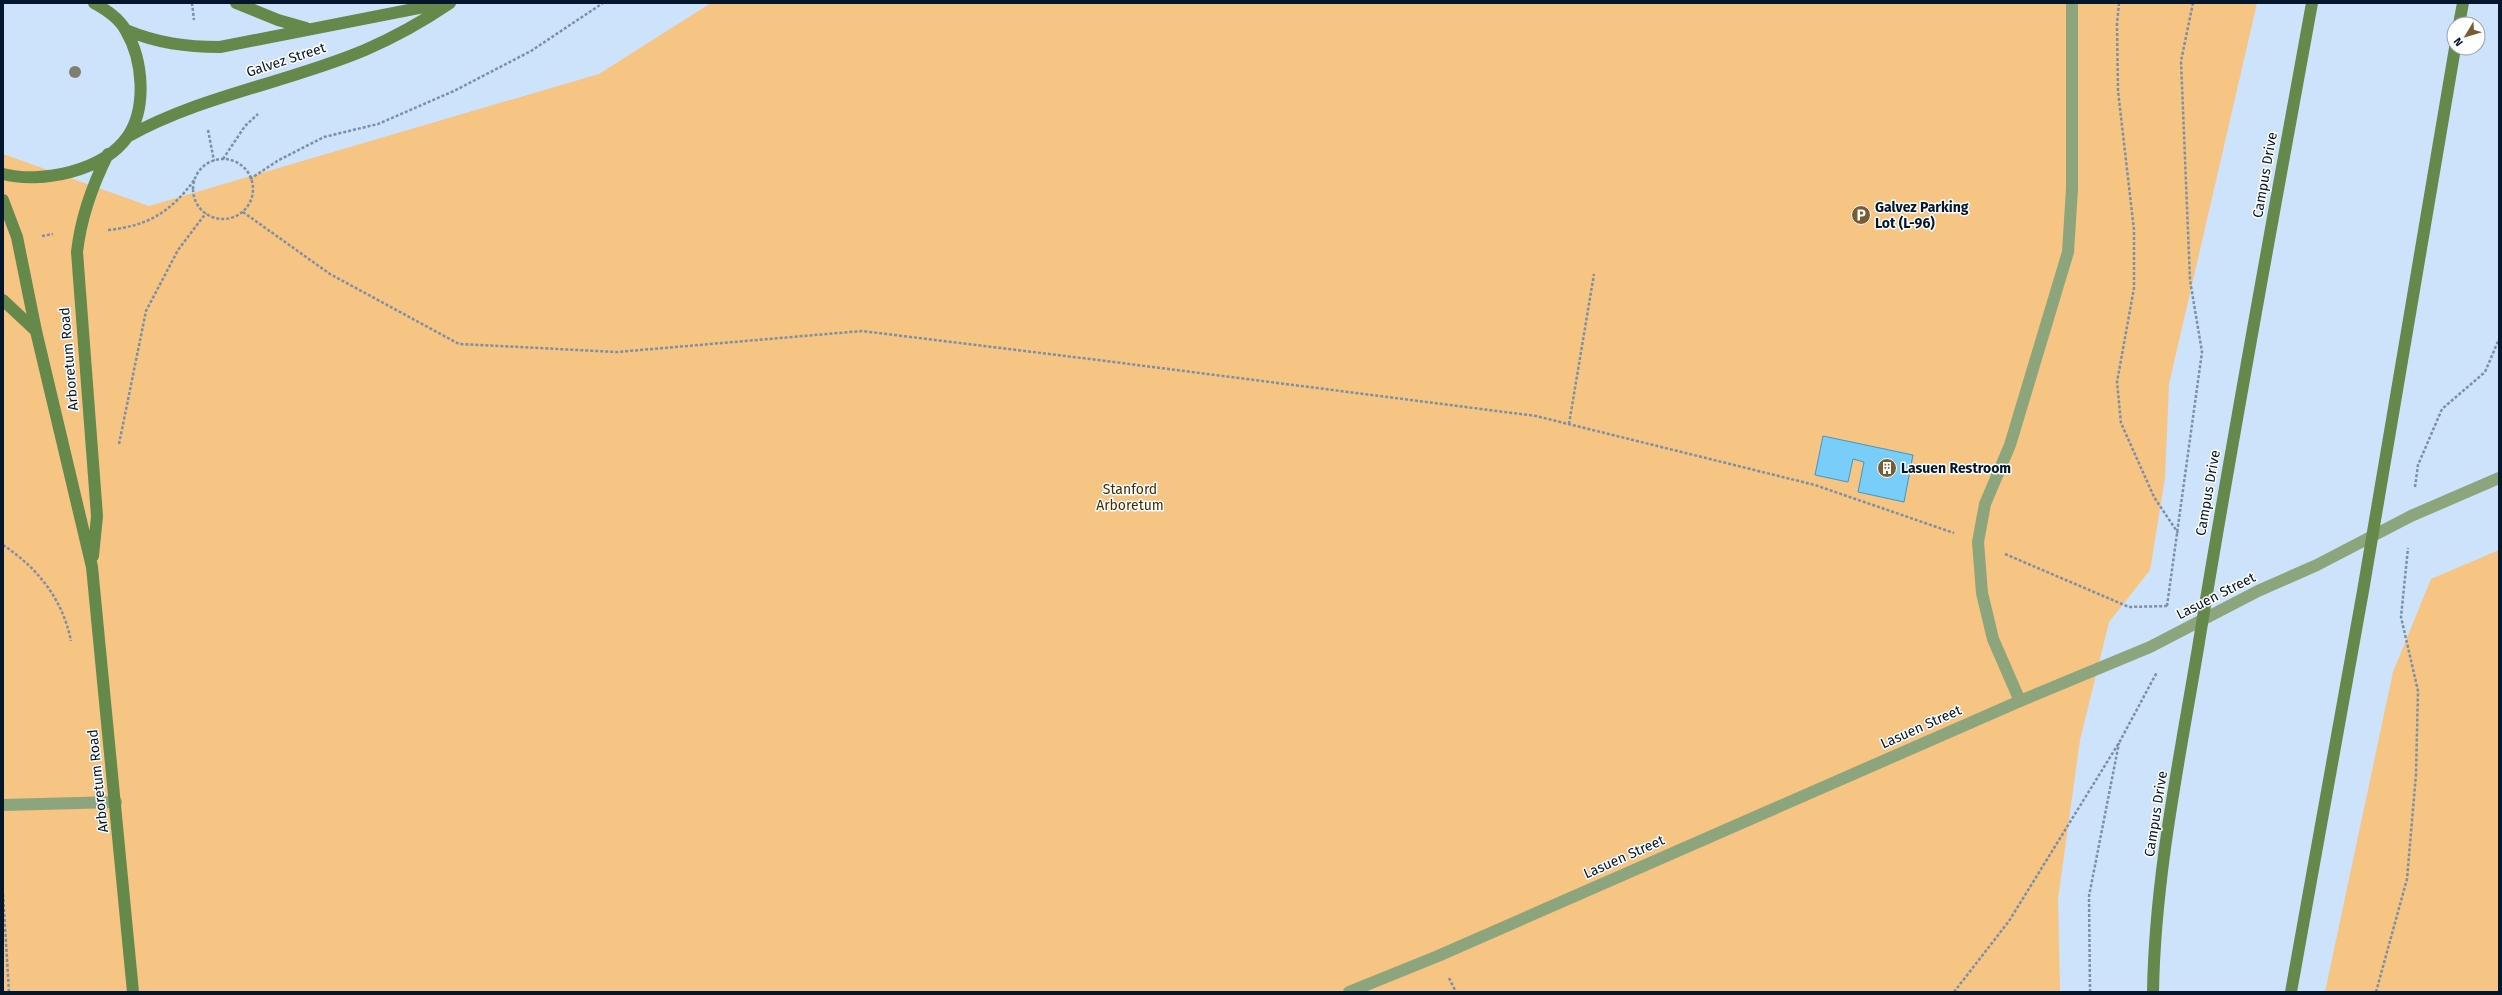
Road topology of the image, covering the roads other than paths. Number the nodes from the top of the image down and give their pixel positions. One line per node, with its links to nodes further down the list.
1 (94, 3): 10 (street)
2 (236, 3): 9 (street)
3 (444, 3): 9 (street, Galvez Street)
4 (450, 3): 12 (street, Galvez Street)
5 (2072, 3): 22 (street)
6 (2312, 3): 21 (street, Campus Drive)
7 (2463, 3): 8 (street)
8 (2461, 16)
9 (309, 29): 10 (street, Galvez Street)
10 (126, 30): 12 (street)
11 (2454, 56): 19 (street)
12 (127, 136): 13 (street)
13 (108, 154): 14 (street); 20 (street, Arboretum Road)
14 (3, 174)
15 (3, 200): 17 (street, Arboretum Road)
16 (3, 300): 17 (street)
17 (36, 332): 20 (street, Arboretum Road)
18 (2499, 478): 19 (street, Lasuen Street)
19 (2371, 538): 21 (street, Lasuen Street); 28 (street)
20 (92, 567): 23 (street, Arboretum Road)
21 (2202, 619): 22 (street, Lasuen Street); 27 (street, Campus Drive)
22 (2020, 701): 26 (street, Lasuen Street)
23 (116, 802): 24 (street); 25 (street, Arboretum Road)
24 (3, 806)
25 (133, 992)
26 (1349, 992)
27 (2153, 992)
28 (2291, 992)

